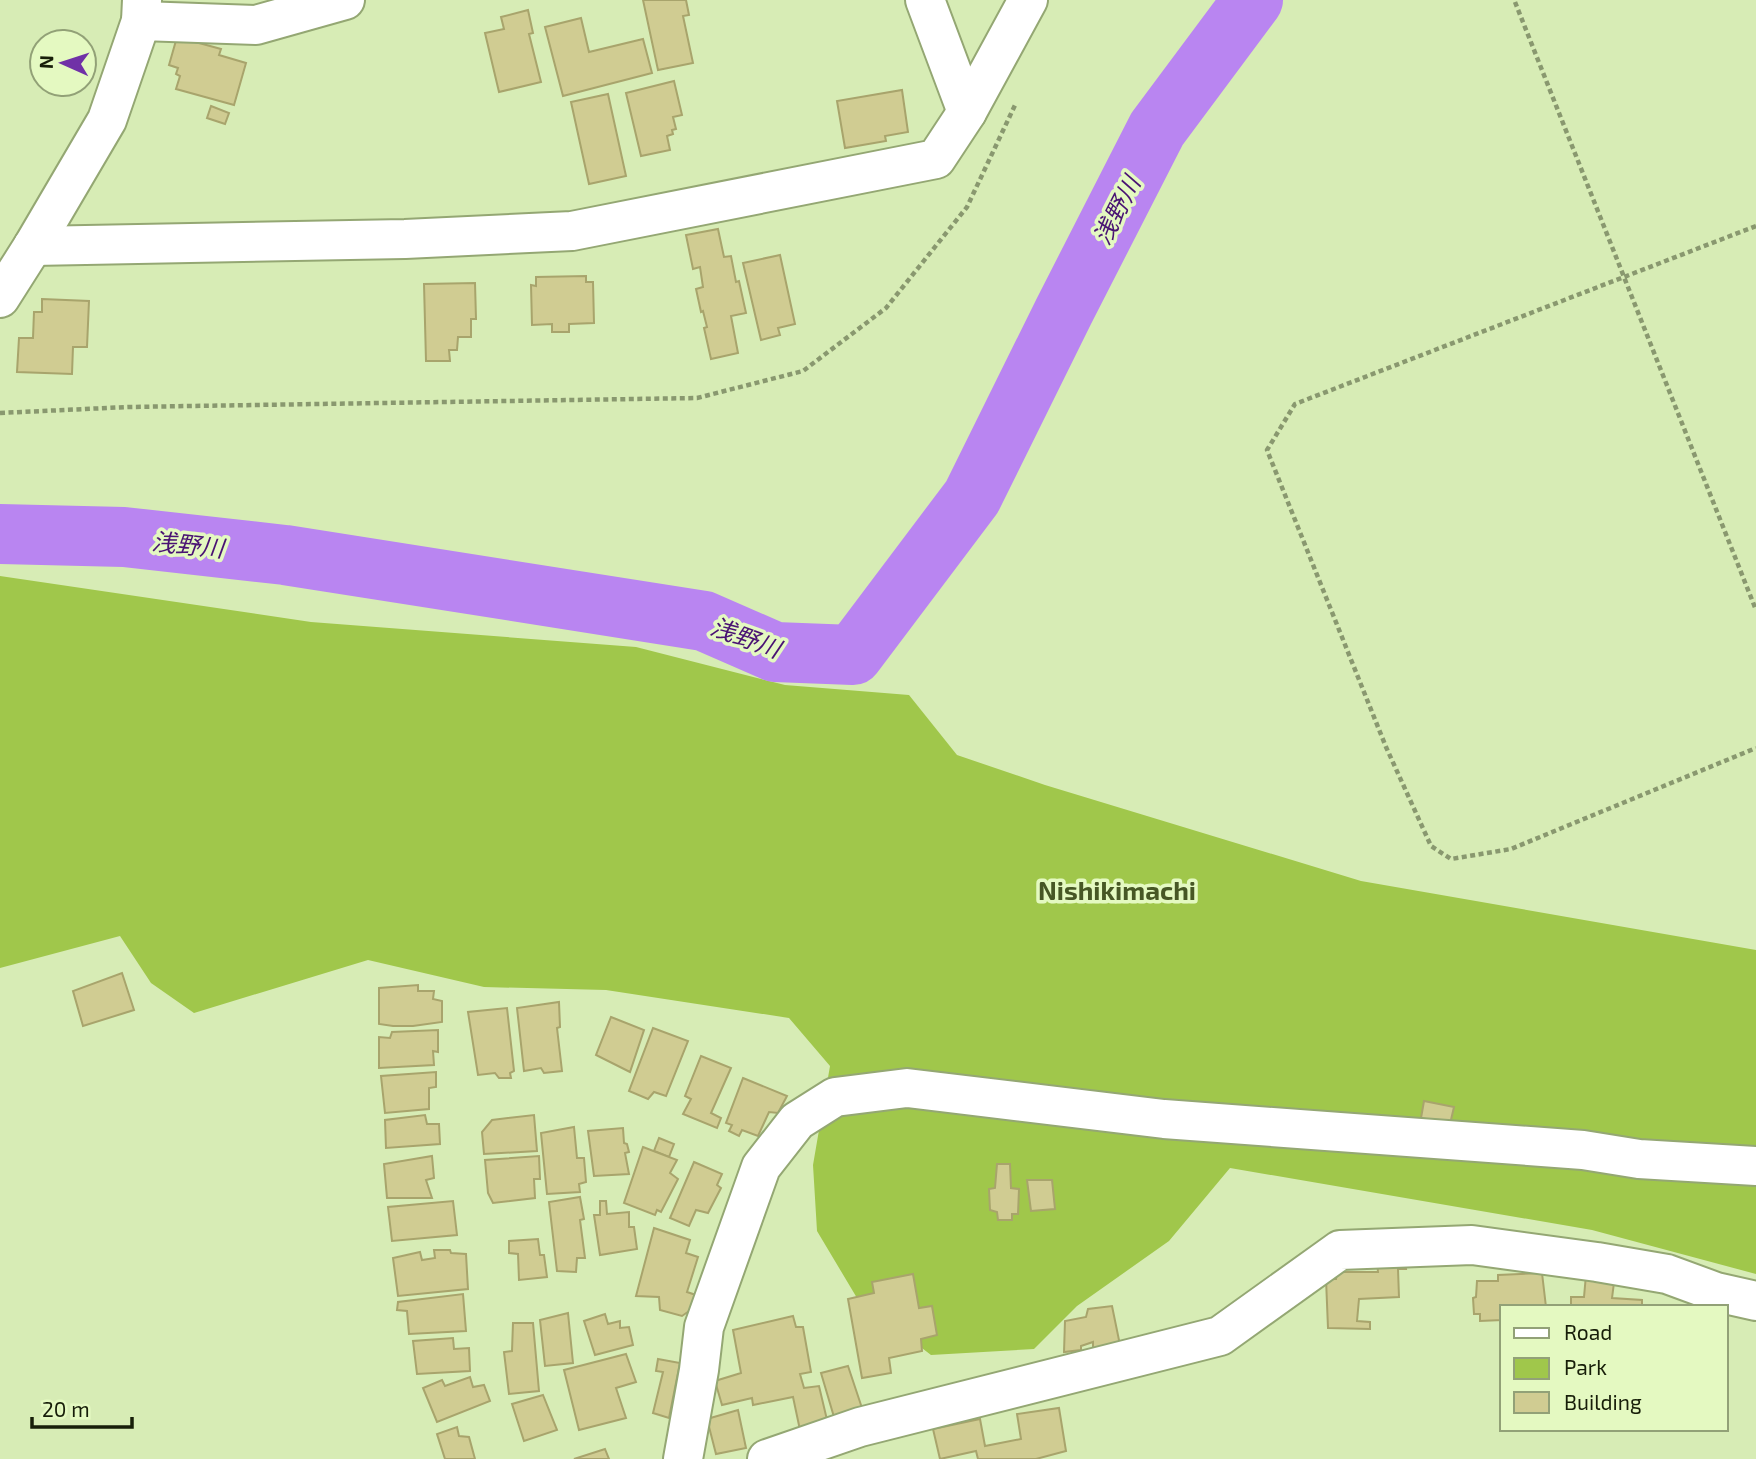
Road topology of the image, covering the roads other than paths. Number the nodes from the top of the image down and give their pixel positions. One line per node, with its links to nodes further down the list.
1 (345, 0): 4 (street)
2 (925, 0): 5 (street)
3 (1028, 0): 5 (street)
4 (141, 11): 6 (street)
5 (967, 112): 6 (street)
6 (33, 246): 7 (street)
7 (0, 298)
8 (1756, 1166): 10 (street)
9 (1756, 1300): 11 (street)
10 (683, 1459)
11 (767, 1459)

